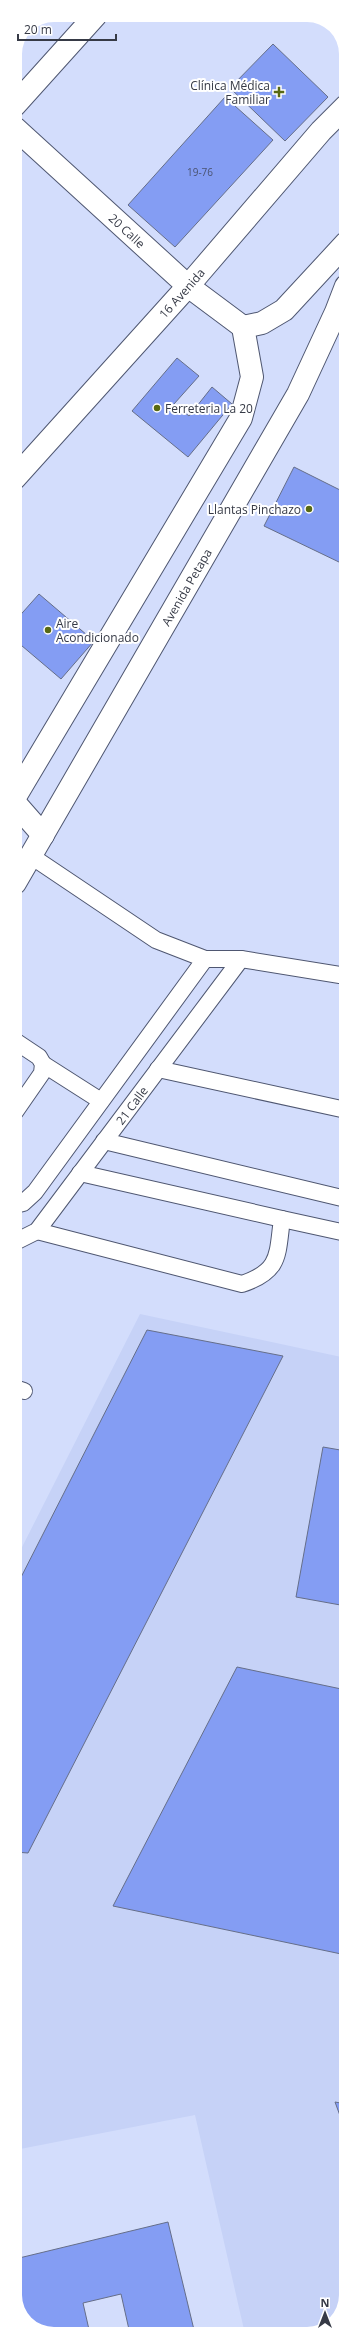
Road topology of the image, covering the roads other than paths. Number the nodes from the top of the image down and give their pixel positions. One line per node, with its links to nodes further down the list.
1 (90, 22): 2 (main road)
2 (22, 97)
3 (339, 113): 6 (main road, 16 Avenida)
4 (22, 134): 6 (main road, 20 Calle)
5 (339, 251): 8 (main road)
6 (188, 286): 8 (main road, 20 Calle); 9 (main road, 16 Avenida)
7 (339, 304): 12 (main road, Avenida Petapa)
8 (243, 327): 10 (main road)
9 (22, 470)
10 (22, 785)
11 (22, 811): 12 (main road)
12 (43, 835): 13 (main road, Avenida Petapa)
13 (31, 856): 14 (main road, Avenida Petapa); 15 (lane)
14 (22, 871)
15 (205, 959): 16 (lane); 21 (lane)
16 (241, 959): 17 (lane); 20 (lane, 21 Calle)
17 (339, 975)
18 (22, 1046): 19 (lane)
19 (43, 1064): 21 (lane); 22 (lane)
20 (158, 1069): 23 (lane); 24 (lane, 21 Calle)
21 (101, 1101): 27 (lane)
22 (22, 1102)
23 (339, 1108)
24 (104, 1141): 25 (lane, 21 Calle); 26 (lane)
25 (80, 1173): 28 (lane); 29 (lane, 21 Calle)
26 (339, 1197)
27 (22, 1203)
28 (282, 1220): 29 (lane); 30 (lane)
29 (37, 1231): 31 (lane, 21 Calle)
30 (339, 1232)
31 (22, 1238)

